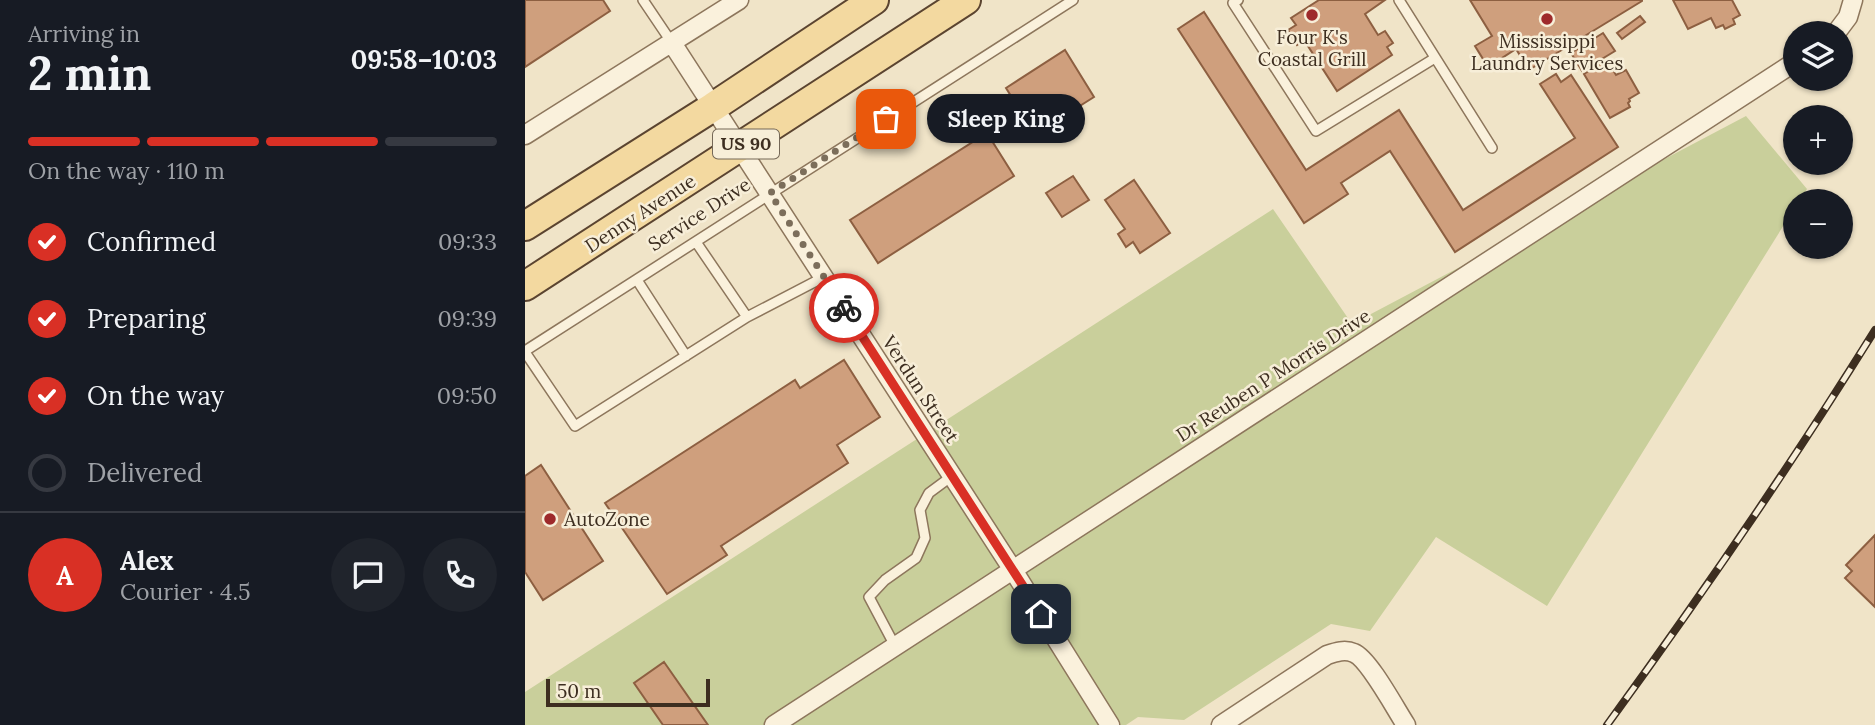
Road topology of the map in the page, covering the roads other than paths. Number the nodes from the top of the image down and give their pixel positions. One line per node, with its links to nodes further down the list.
1 (643, 0): 10 (lane)
2 (739, 0): 10 (street)
3 (874, 0): 13 (main road, US 90)
4 (966, 0): 15 (main road, Denny Avenue / US 90)
5 (1073, 0): 17 (lane, Service Drive)
6 (1238, 0): 11 (lane)
7 (1399, 0): 11 (lane)
8 (1852, 3): 9 (street)
9 (1846, 21)
10 (671, 43): 13 (street, Verdun Street); 14 (street)
11 (1435, 58): 16 (lane)
12 (1783, 70): 27 (street, Dr Reuben P Morris Drive)
13 (713, 107): 15 (street, Verdun Street); 18 (main road, US 90)
14 (525, 135)
15 (740, 148): 17 (street, Verdun Street); 22 (main road, Denny Avenue / US 90)
16 (1492, 148)
17 (770, 193): 19 (lane, Service Drive); 20 (street, Verdun Street)
18 (525, 226)
19 (696, 242): 21 (lane, Service Drive); 23 (lane)
20 (824, 277): 23 (lane); 26 (street, Verdun Street)
21 (637, 280): 24 (lane, Service Drive); 25 (lane)
22 (525, 286)
23 (747, 317): 25 (lane)
24 (525, 352): 25 (lane)
25 (686, 356)
26 (952, 476): 27 (street, Verdun Street); 28 (lane)
27 (1013, 570): 28 (street, Dr Reuben P Morris Drive); 31 (street, Verdun Street)
28 (895, 646): 30 (street, Dr Reuben P Morris Drive)
29 (1245, 719): 32 (street); 33 (street)
30 (774, 725)
31 (1110, 725)
32 (1221, 725)
33 (1406, 725)

